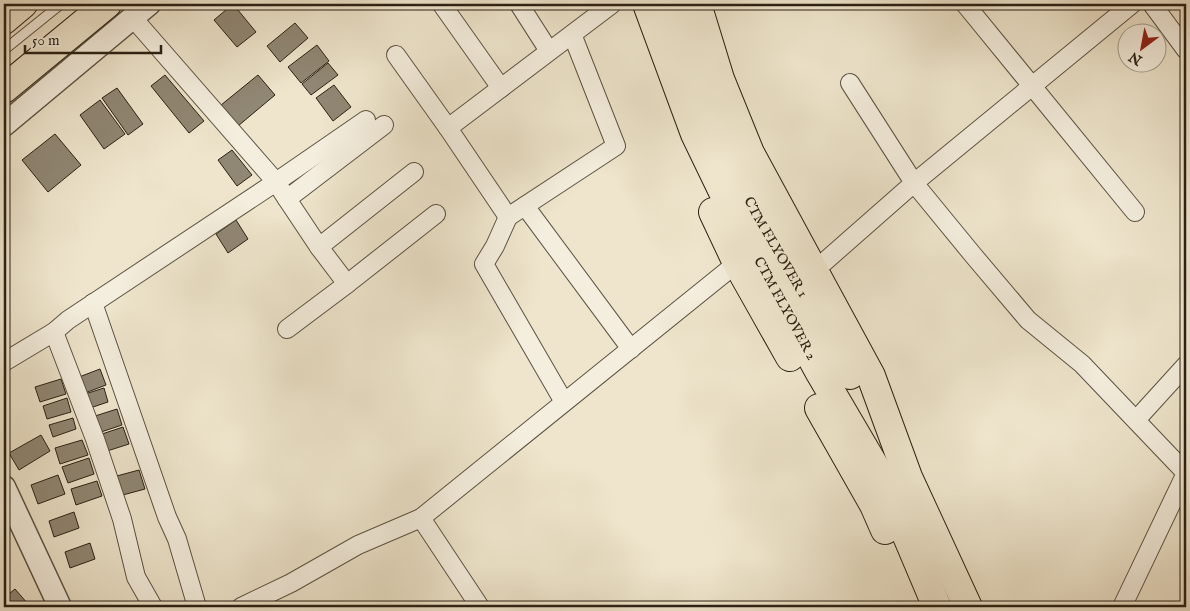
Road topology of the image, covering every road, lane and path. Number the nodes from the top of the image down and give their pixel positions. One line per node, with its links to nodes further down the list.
1 (23, 4): 15 (main road)
2 (61, 4): 17 (lane)
3 (107, 4): 24 (main road)
4 (519, 4): 19 (street)
5 (612, 4): 16 (street)
6 (631, 4): 38 (main road)
7 (647, 4): 59 (main road, CTM FLYOVER 2)
8 (672, 4): 50 (main road, CTM FLYOVER 1)
9 (697, 4): 39 (main road)
10 (964, 4): 22 (street)
11 (1132, 4): 22 (street)
12 (1152, 4): 18 (street)
13 (444, 6): 23 (street)
14 (141, 11): 26 (street); 30 (street)
15 (4, 20)
16 (572, 34): 19 (street); 33 (street)
17 (4, 50)
18 (1186, 50)
19 (549, 51): 23 (street)
20 (396, 55): 28 (street)
21 (850, 83): 31 (street)
22 (1032, 86): 31 (street); 34 (street)
23 (501, 88): 28 (street)
24 (4, 89)
25 (366, 120): 30 (street)
26 (4, 125)
27 (384, 125): 32 (street)
28 (448, 128): 36 (street)
29 (414, 172): 37 (street)
30 (276, 182): 32 (street); 41 (street)
31 (914, 183): 39 (street); 48 (street)
32 (287, 199): 37 (street)
33 (525, 206): 36 (street); 44 (street)
34 (1135, 212)
35 (436, 214): 40 (street)
36 (508, 217): 47 (street)
37 (319, 247): 40 (street)
38 (737, 263): 44 (street); 58 (main road)
39 (814, 270): 50 (main road)
40 (347, 284): 42 (street)
41 (93, 303): 43 (street); 55 (street)
42 (287, 330)
43 (54, 332): 45 (street); 54 (street)
44 (630, 349): 47 (street)
45 (4, 362)
46 (1186, 365): 48 (street)
47 (564, 402): 52 (street)
48 (1136, 420): 49 (street)
49 (1186, 473): 61 (street)
50 (908, 477): 60 (main road)
51 (4, 487): 53 (street)
52 (421, 518): 56 (street); 57 (street)
53 (60, 607)
54 (153, 607)
55 (197, 607)
56 (241, 607)
57 (480, 607)
58 (918, 607)
59 (937, 607)
60 (968, 607)
61 (1122, 607)

